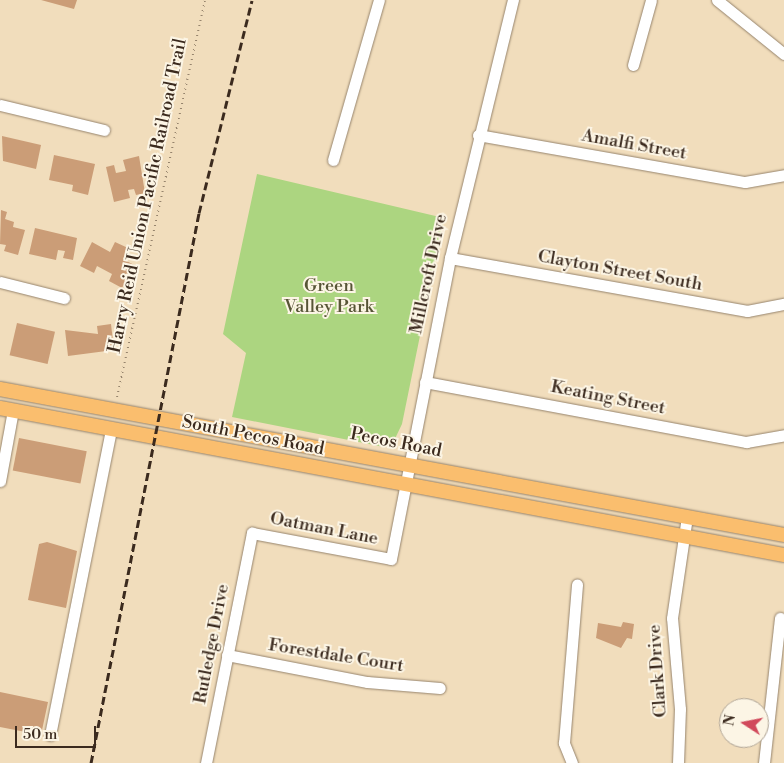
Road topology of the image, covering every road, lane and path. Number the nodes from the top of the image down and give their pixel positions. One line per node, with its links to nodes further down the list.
1 (205, 0): 19 (path, Harry Reid Union Pacific Railroad Trail)
2 (379, 0): 11 (street)
3 (514, 0): 10 (street, Millcroft Drive)
4 (651, 0): 7 (street)
5 (717, 0): 6 (street)
6 (784, 54)
7 (633, 65)
8 (0, 105): 9 (street)
9 (104, 130)
10 (478, 135): 12 (street, Amalfi Street); 13 (street, Millcroft Drive)
11 (333, 160)
12 (784, 175)
13 (450, 258): 16 (street, Clayton Street South); 17 (street, Millcroft Drive)
14 (0, 282): 15 (street)
15 (64, 298)
16 (784, 304)
17 (425, 382): 22 (street, Keating Street); 23 (street, Millcroft Drive)
18 (0, 389): 23 (main road, Pecos Road)
19 (117, 397)
20 (6, 409): 21 (main road, South Pecos Road); 24 (street)
21 (111, 429): 25 (main road, South Pecos Road); 36 (street)
22 (784, 435)
23 (408, 465): 25 (street, Millcroft Drive); 26 (main road, Pecos Road)
24 (0, 481)
25 (404, 484): 29 (main road, South Pecos Road); 31 (street, Millcroft Drive)
26 (687, 517): 28 (main road, Pecos Road); 29 (street, Clark Drive)
27 (252, 533): 31 (street, Oatman Lane); 34 (street, Rutledge Drive)
28 (784, 535)
29 (684, 536): 30 (main road); 39 (street, Clark Drive)
30 (784, 555)
31 (391, 559)
32 (577, 584): 38 (street)
33 (780, 618): 40 (street)
34 (228, 655): 35 (street, Forestdale Court); 37 (street, Rutledge Drive)
35 (440, 688)
36 (50, 735)
37 (206, 763)
38 (572, 763)
39 (678, 763)
40 (764, 763)

